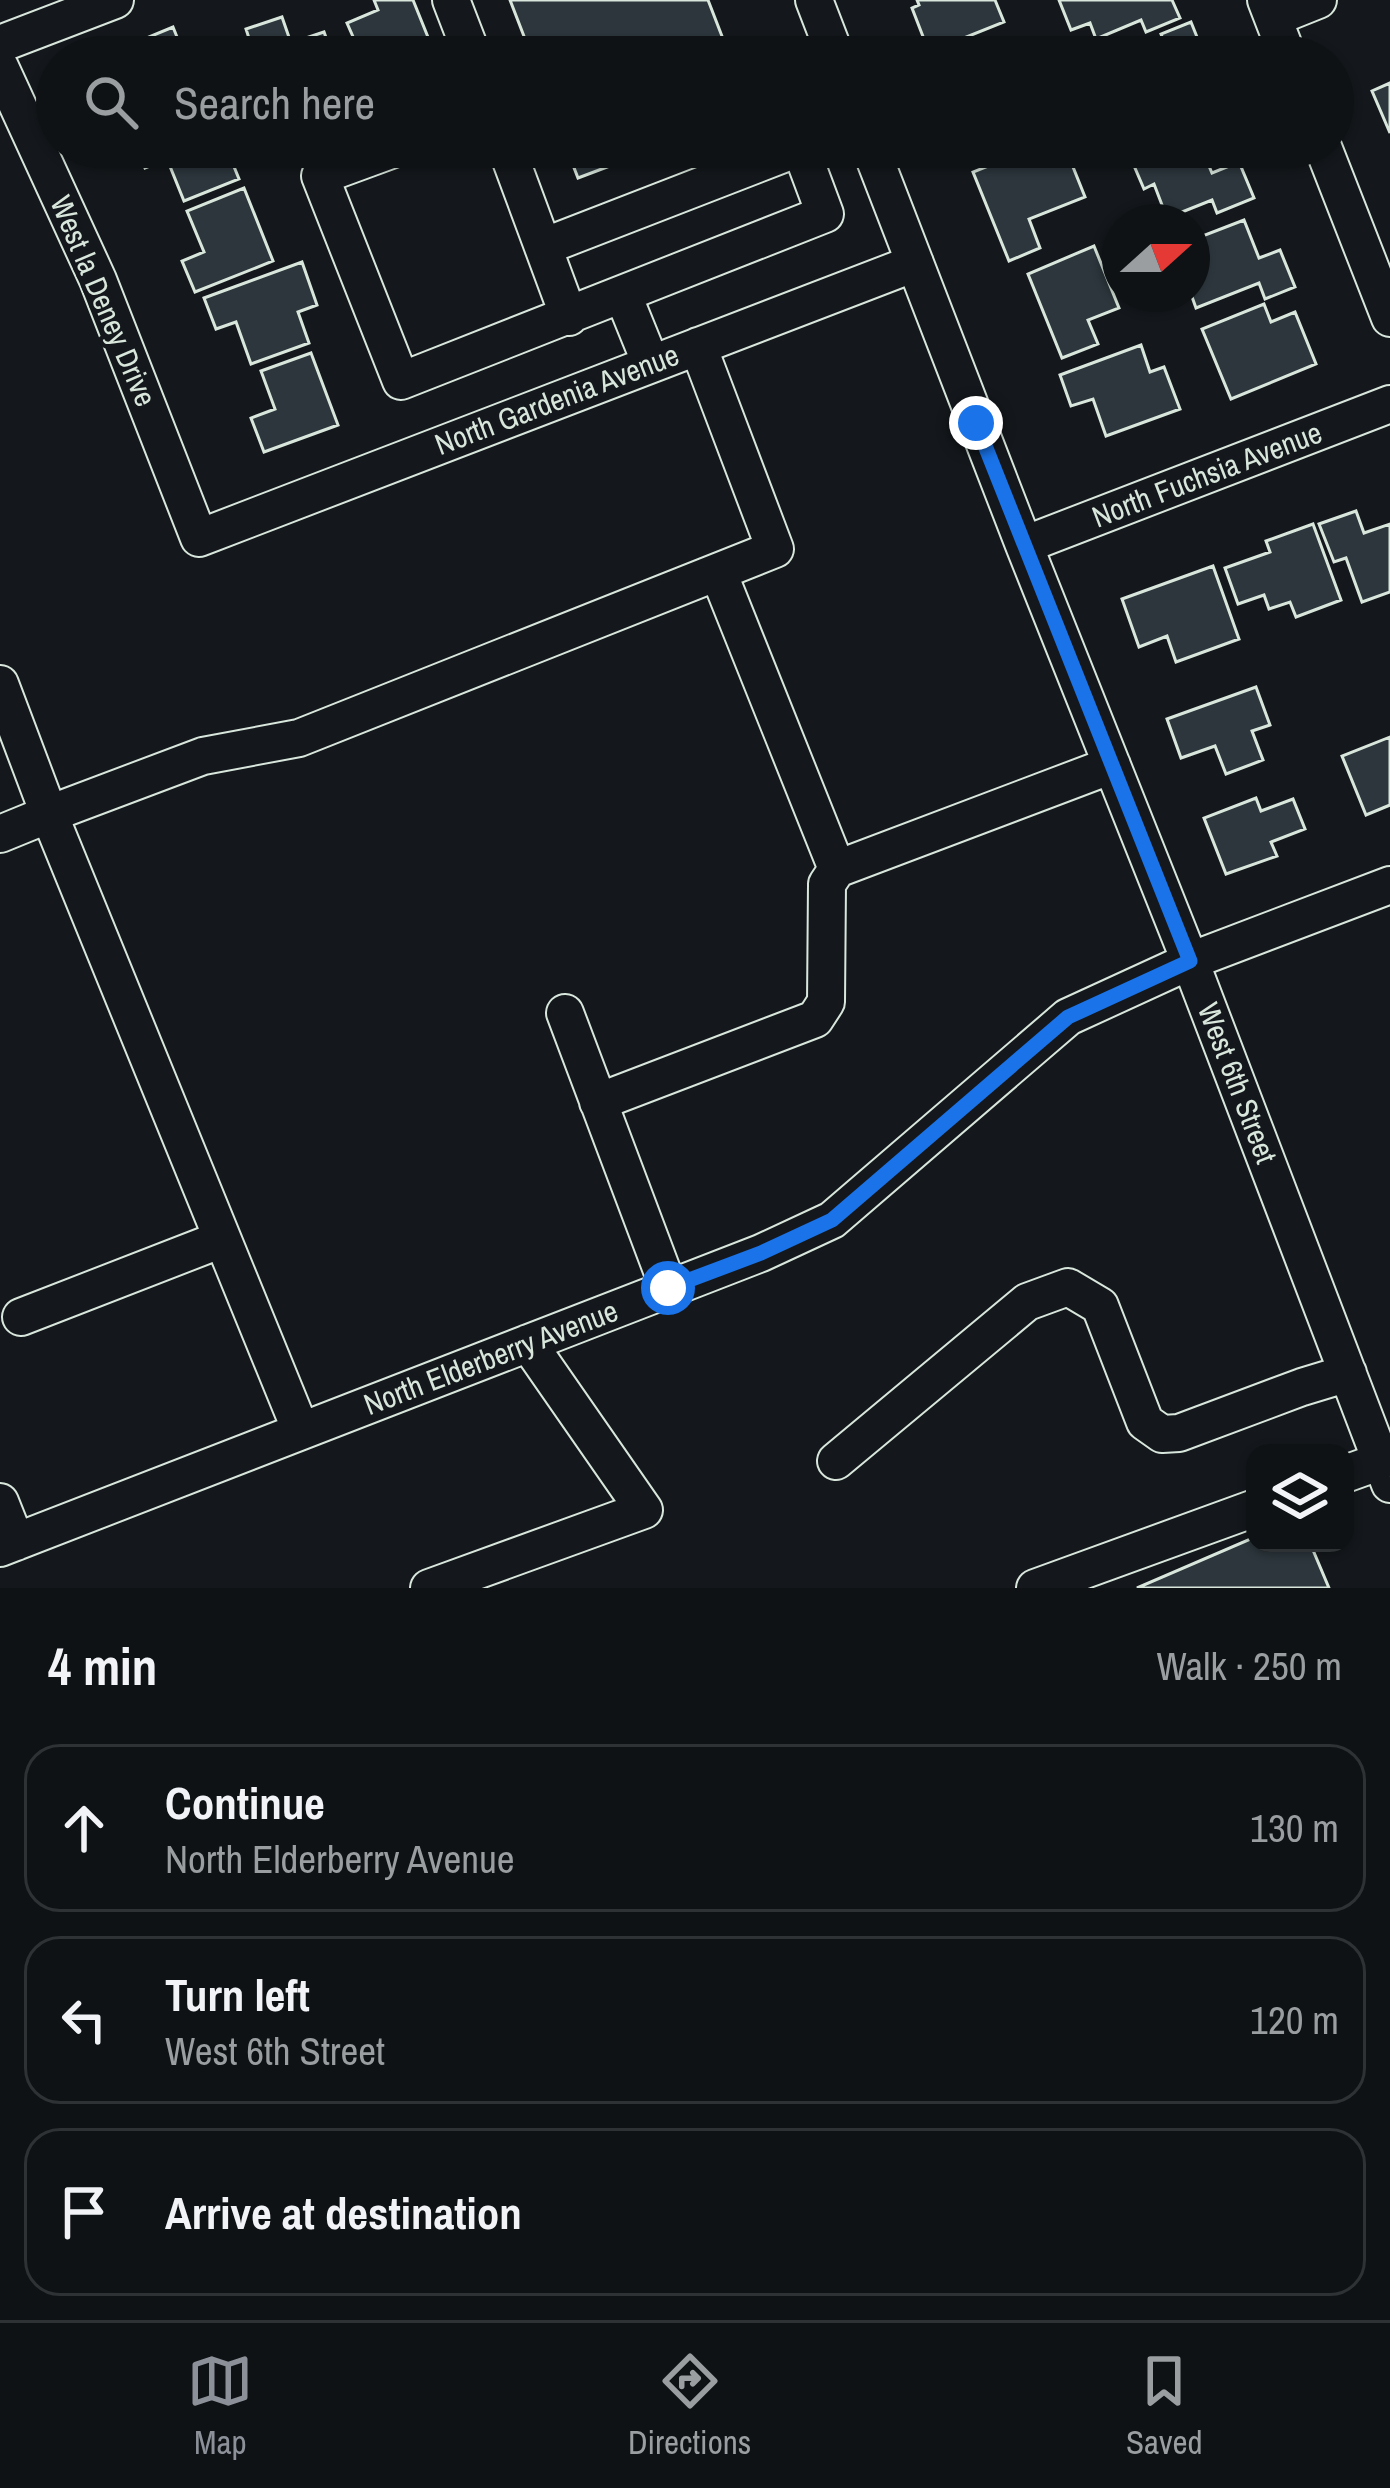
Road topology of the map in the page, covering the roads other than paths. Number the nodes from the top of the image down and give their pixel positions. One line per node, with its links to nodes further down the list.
1 (116, 0): 8 (street)
2 (452, 0): 6 (street)
3 (814, 0): 7 (street)
4 (1318, 0): 5 (street)
5 (1270, 9)
6 (465, 36)
7 (828, 36)
8 (0, 44)
9 (0, 67): 10 (street, West la Deney Drive)
10 (36, 144)
11 (47, 168): 26 (street, West la Deney Drive)
12 (342, 168): 21 (street)
13 (514, 168): 18 (street)
14 (747, 168): 18 (street)
15 (809, 168): 20 (street)
16 (878, 168): 19 (street, West 6th Street)
17 (1331, 168): 22 (street)
18 (543, 247): 21 (street)
19 (915, 262): 23 (street, North Gardenia Avenue); 27 (street, West 6th Street)
20 (623, 295): 21 (street); 24 (street)
21 (569, 317)
22 (1390, 318)
23 (698, 346): 24 (street, North Gardenia Avenue); 28 (street)
24 (651, 364): 26 (street, North Gardenia Avenue)
25 (1390, 404): 27 (street, North Fuchsia Avenue)
26 (199, 538)
27 (1024, 545): 30 (street, West 6th Street)
28 (718, 572): 31 (street); 33 (street)
29 (0, 683): 31 (street)
30 (1112, 765): 33 (street); 35 (street, West 6th Street)
31 (49, 814): 32 (street); 38 (street)
32 (0, 834)
33 (838, 868): 37 (street)
34 (1390, 885): 35 (street, North Elderberry Avenue)
35 (1190, 961): 39 (street, North Elderberry Avenue); 42 (street, West 6th Street)
36 (565, 1013): 37 (street)
37 (598, 1102): 39 (street)
38 (222, 1239): 40 (street); 43 (street)
39 (668, 1288): 41 (street, North Elderberry Avenue)
40 (21, 1317)
41 (528, 1343): 43 (street, North Elderberry Avenue); 50 (street)
42 (1348, 1373): 44 (street, West 6th Street); 45 (street)
43 (301, 1431): 49 (street, North Elderberry Avenue)
44 (1384, 1455): 46 (street)
45 (836, 1461)
46 (1354, 1470)
47 (0, 1502): 49 (street)
48 (1246, 1511): 51 (street)
49 (8, 1545)
50 (430, 1588)
51 (1035, 1588)

